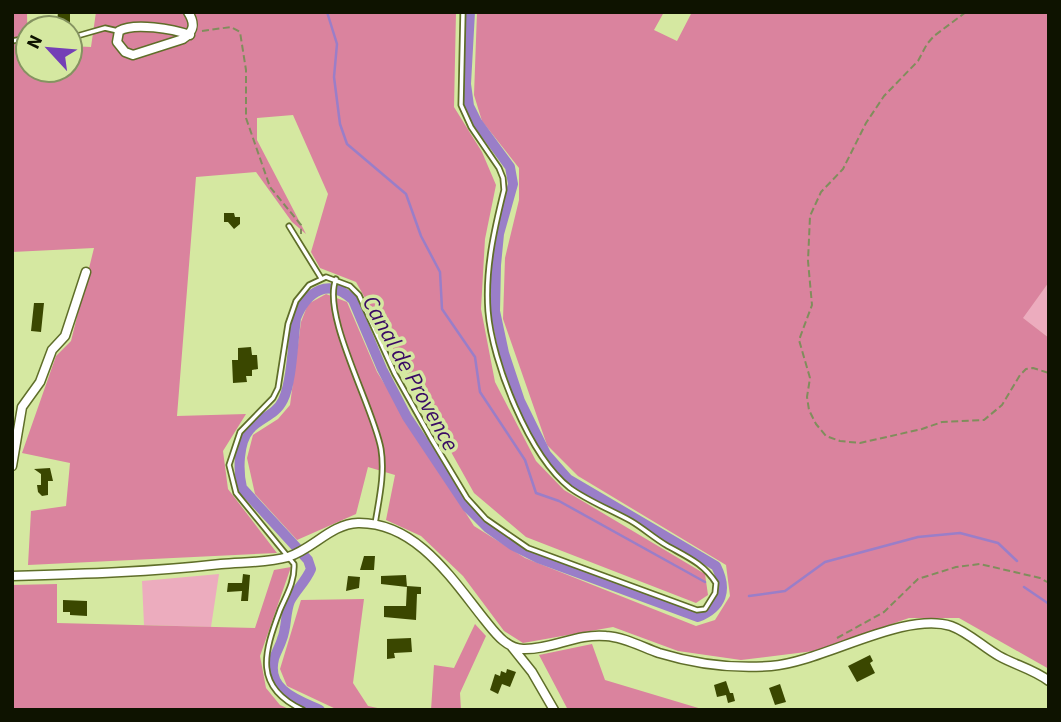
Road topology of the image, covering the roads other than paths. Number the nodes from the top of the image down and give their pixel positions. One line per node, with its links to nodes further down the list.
1 (188, 12): 4 (street)
2 (463, 12): 9 (lane)
3 (119, 31): 4 (street); 4 (street); 5 (lane)
4 (191, 31)
5 (84, 34)
6 (289, 226): 8 (lane)
7 (86, 272): 11 (street)
8 (321, 278): 9 (lane); 14 (lane)
9 (336, 279): 13 (lane)
10 (12, 406): 11 (street)
11 (22, 409): 12 (street)
12 (12, 466)
13 (375, 525): 14 (street); 16 (street)
14 (289, 556): 15 (street); 18 (lane)
15 (12, 576)
16 (512, 647): 17 (street); 19 (street)
17 (1049, 681)
18 (303, 710)
19 (554, 710)

